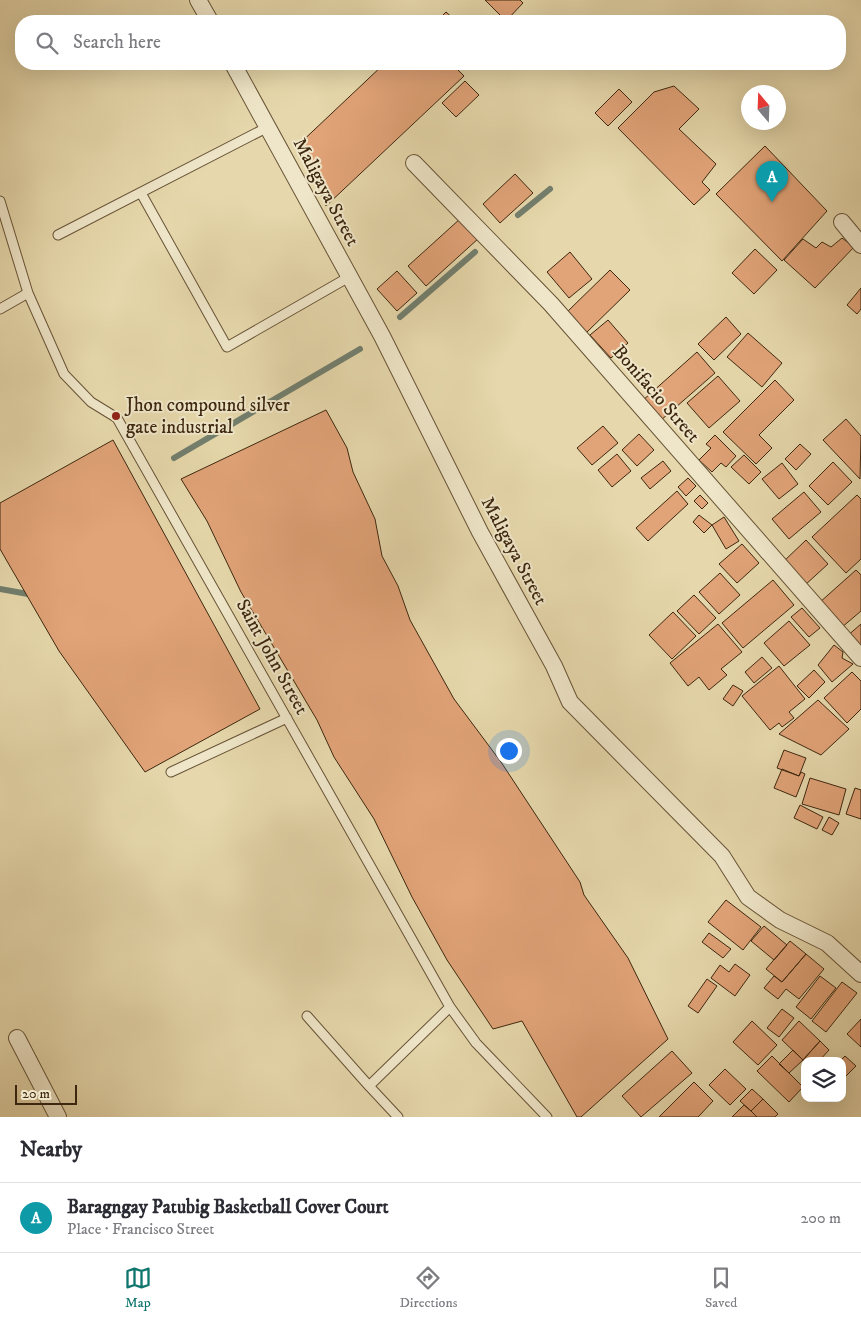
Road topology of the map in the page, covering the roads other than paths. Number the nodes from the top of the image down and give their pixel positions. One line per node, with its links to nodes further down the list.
1 (198, 0): 2 (street)
2 (207, 15)
3 (236, 70): 4 (street, Maligaya Street)
4 (268, 127): 6 (lane); 11 (street, Maligaya Street)
5 (414, 163): 14 (street, Bonifacio Street)
6 (141, 193): 9 (lane); 11 (lane)
7 (0, 201): 12 (lane, Saint John Street)
8 (842, 222): 10 (street)
9 (58, 235)
10 (861, 245)
11 (349, 277): 17 (street, Maligaya Street)
12 (28, 293): 13 (lane); 15 (lane, Saint John Street)
13 (0, 309)
14 (861, 658)
15 (287, 718): 16 (lane); 18 (lane, Saint John Street)
16 (171, 772)
17 (861, 974)
18 (450, 1007): 21 (lane); 24 (lane, Saint John Street)
19 (306, 1016): 21 (lane)
20 (17, 1038): 22 (street)
21 (369, 1086): 23 (lane)
22 (58, 1117)
23 (398, 1117)
24 (546, 1117)

